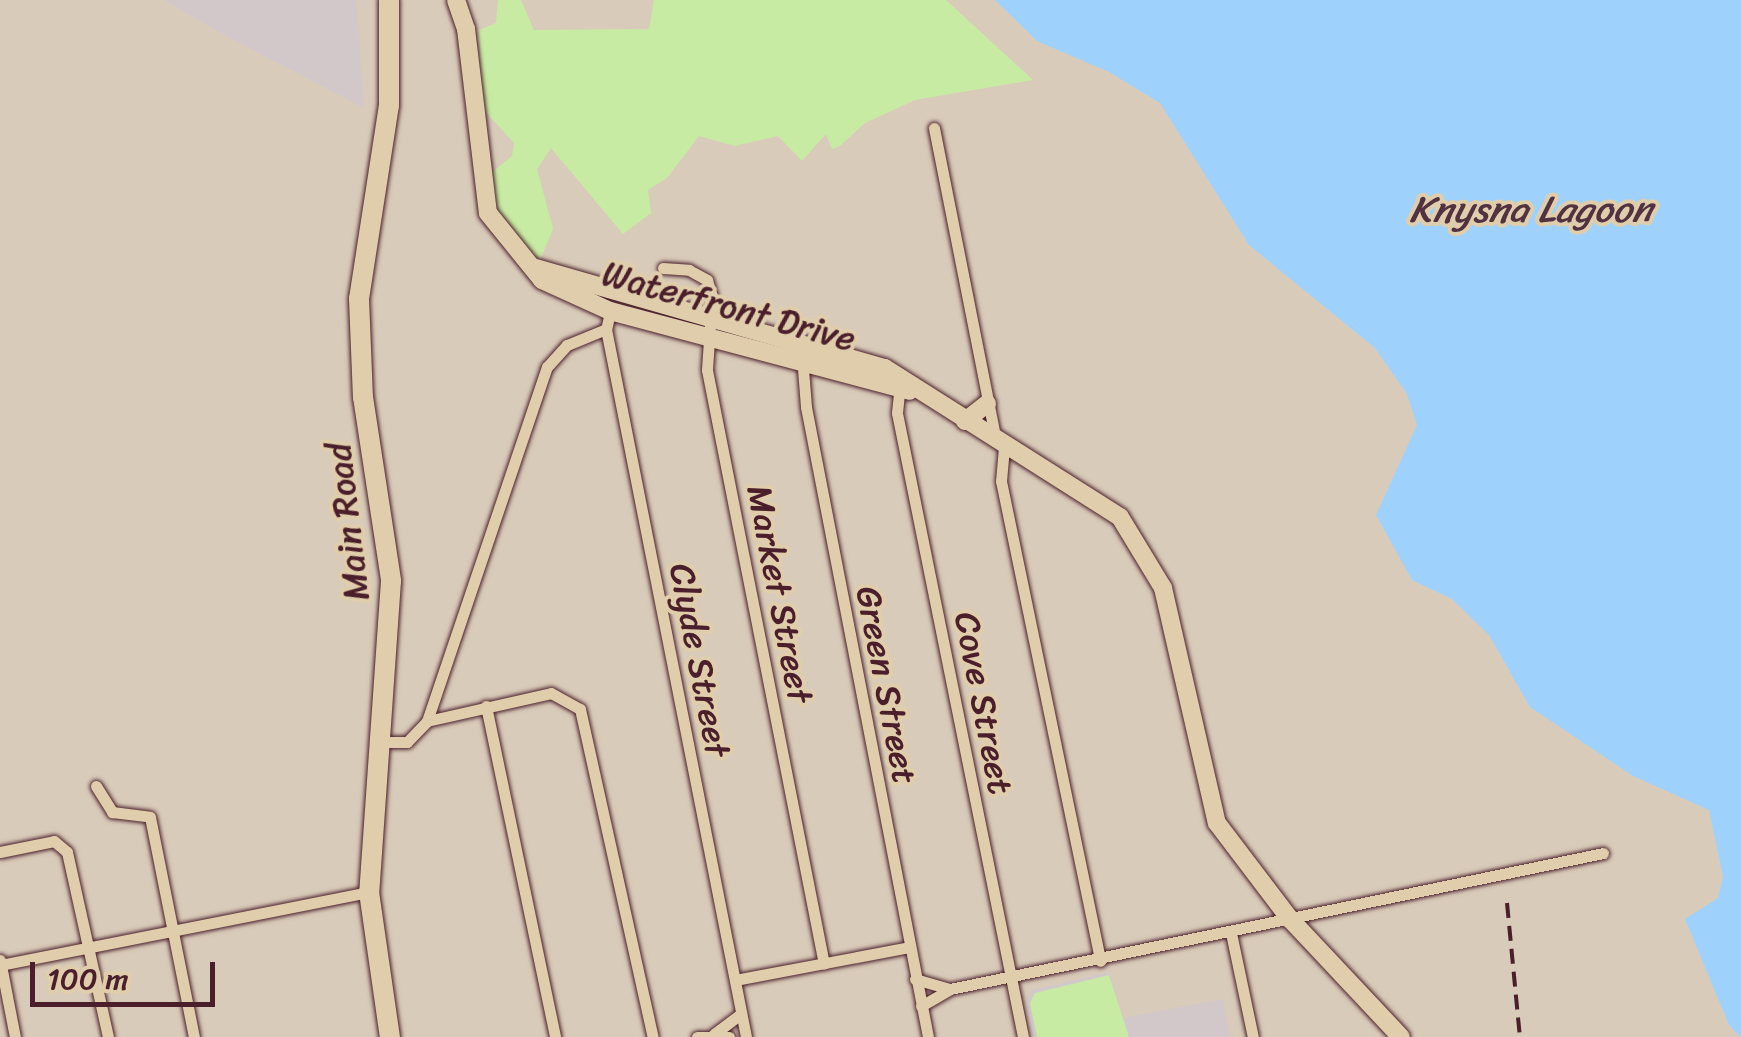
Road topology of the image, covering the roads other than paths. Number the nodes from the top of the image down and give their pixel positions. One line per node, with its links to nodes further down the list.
1 (389, 0): 14 (highway, Main Road)
2 (456, 0): 5 (street, Waterfront Drive)
3 (934, 128): 9 (street)
4 (662, 268): 6 (street, Market Street)
5 (611, 312): 6 (street, Waterfront Drive); 13 (street); 29 (street, Clyde Street)
6 (707, 326): 7 (street, Waterfront Drive); 26 (street, Market Street)
7 (804, 351): 8 (street, Waterfront Drive); 22 (street, Green Street)
8 (900, 385): 10 (street, Waterfront Drive); 28 (street, Cove Street)
9 (987, 404): 10 (street); 11 (street)
10 (965, 421): 11 (street, Waterfront Drive)
11 (1000, 444): 19 (street, Waterfront Drive); 24 (street)
12 (486, 706): 13 (street); 38 (street); 39 (street)
13 (427, 721): 14 (street)
14 (379, 742): 18 (highway, Main Road)
15 (96, 786): 20 (street)
16 (0, 852): 23 (street)
17 (1603, 853): 19 (street)
18 (369, 892): 20 (street); 37 (highway, Main Road)
19 (1290, 919): 21 (street); 46 (street, Waterfront Drive)
20 (175, 933): 23 (street); 36 (street)
21 (1231, 933): 24 (street); 45 (street)
22 (908, 947): 26 (street); 27 (street, Green Street)
23 (90, 948): 25 (street); 35 (street)
24 (1100, 961): 28 (street)
25 (0, 963): 34 (street)
26 (824, 964): 29 (street)
27 (916, 979): 30 (street); 31 (street, Green Street)
28 (1011, 979): 30 (street); 44 (street, Cove Street)
29 (735, 980): 32 (street, Clyde Street)
30 (950, 989): 31 (street)
31 (921, 1006): 43 (street, Green Street)
32 (741, 1014): 33 (street); 42 (street, Clyde Street)
33 (714, 1034): 40 (street); 41 (street)
34 (15, 1037)
35 (108, 1037)
36 (194, 1037)
37 (390, 1037)
38 (556, 1037)
39 (653, 1037)
40 (697, 1037)
41 (729, 1037)
42 (746, 1037)
43 (928, 1037)
44 (1022, 1037)
45 (1252, 1037)
46 (1401, 1037)

